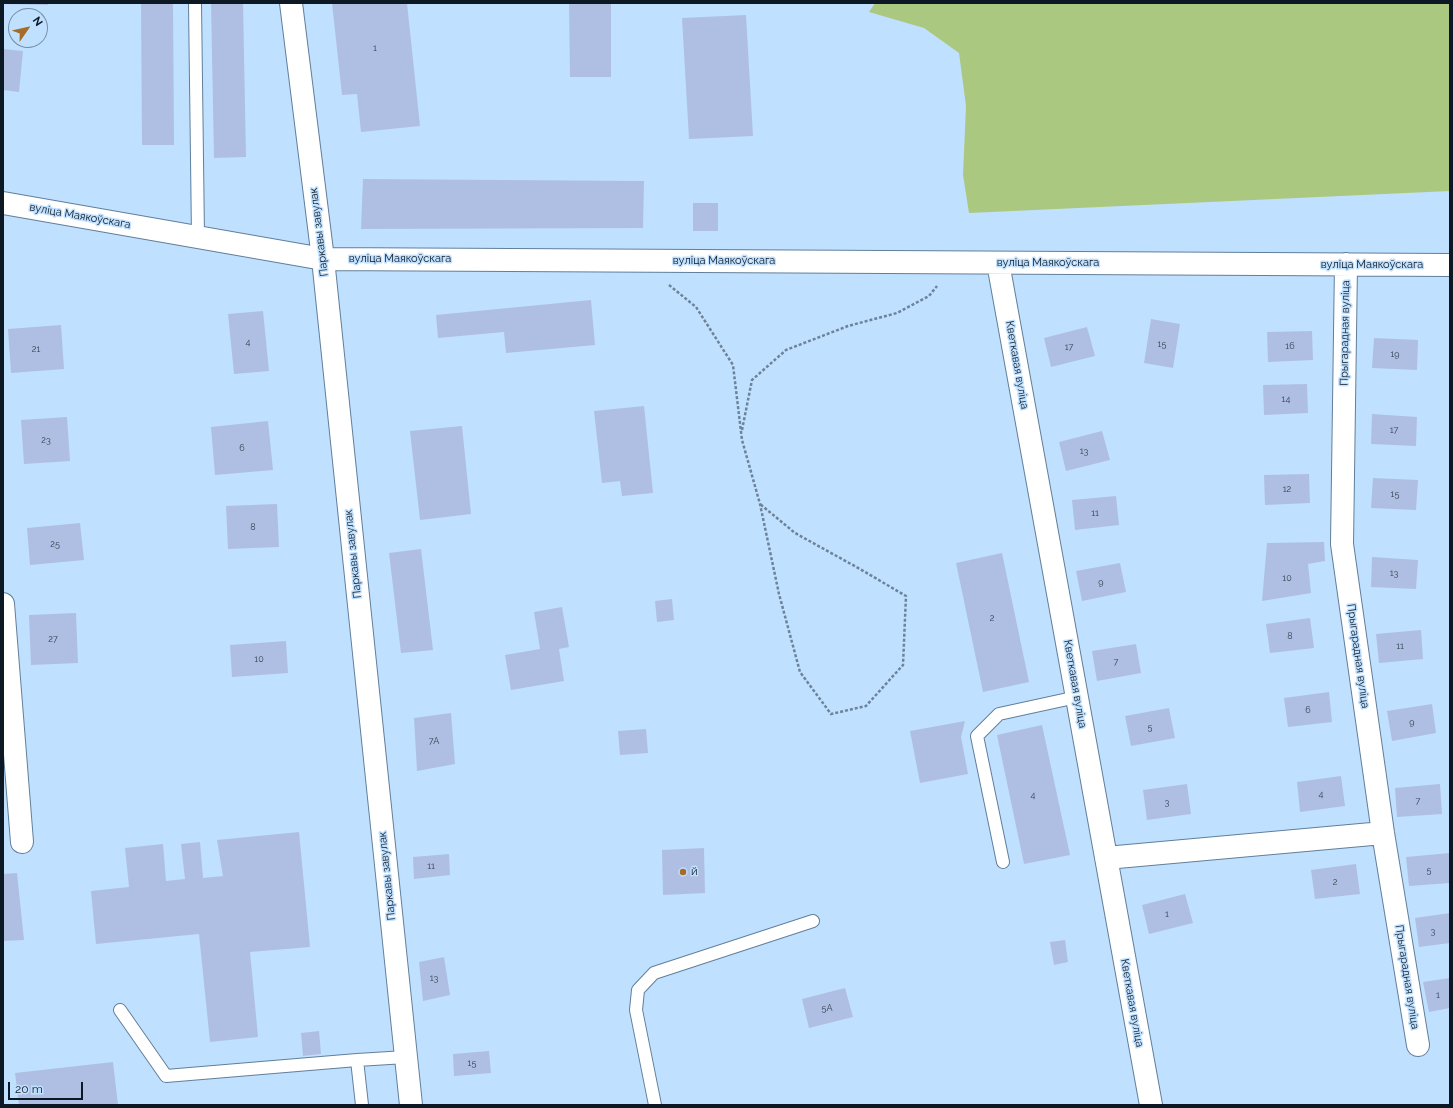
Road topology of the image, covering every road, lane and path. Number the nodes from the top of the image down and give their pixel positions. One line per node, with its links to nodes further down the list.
1 (195, 3): 4 (lane)
2 (292, 3): 5 (street, Паркавы завулак)
3 (3, 202): 4 (street, вуліца Маякоўскага)
4 (198, 237): 5 (street, вуліца Маякоўскага)
5 (323, 259): 6 (street, вуліца Маякоўскага); 22 (street, Паркавы завулак)
6 (958, 262): 7 (street, вуліца Маякоўскага); 11 (path)
7 (998, 262): 8 (street, вуліца Маякоўскага); 14 (street, Кветкавая вуліца)
8 (1346, 264): 9 (street, вуліца Маякоўскага); 15 (street, Прыгарадная вуліца)
9 (1450, 265)
10 (668, 284): 11 (path)
11 (741, 433): 12 (path)
12 (760, 504): 12 (path)
13 (3, 604): 16 (street)
14 (1077, 697): 17 (street, Кветкавая вуліца); 18 (lane)
15 (1383, 833): 17 (street); 21 (street, Прыгарадная вуліца)
16 (22, 842)
17 (1106, 858): 27 (street, Кветкавая вуліца)
18 (1002, 862)
19 (813, 921): 26 (lane)
20 (120, 1010): 23 (lane)
21 (1418, 1045)
22 (406, 1057): 23 (lane); 25 (street, Паркавы завулак)
23 (357, 1060): 24 (lane)
24 (362, 1105)
25 (411, 1105)
26 (655, 1105)
27 (1151, 1105)

